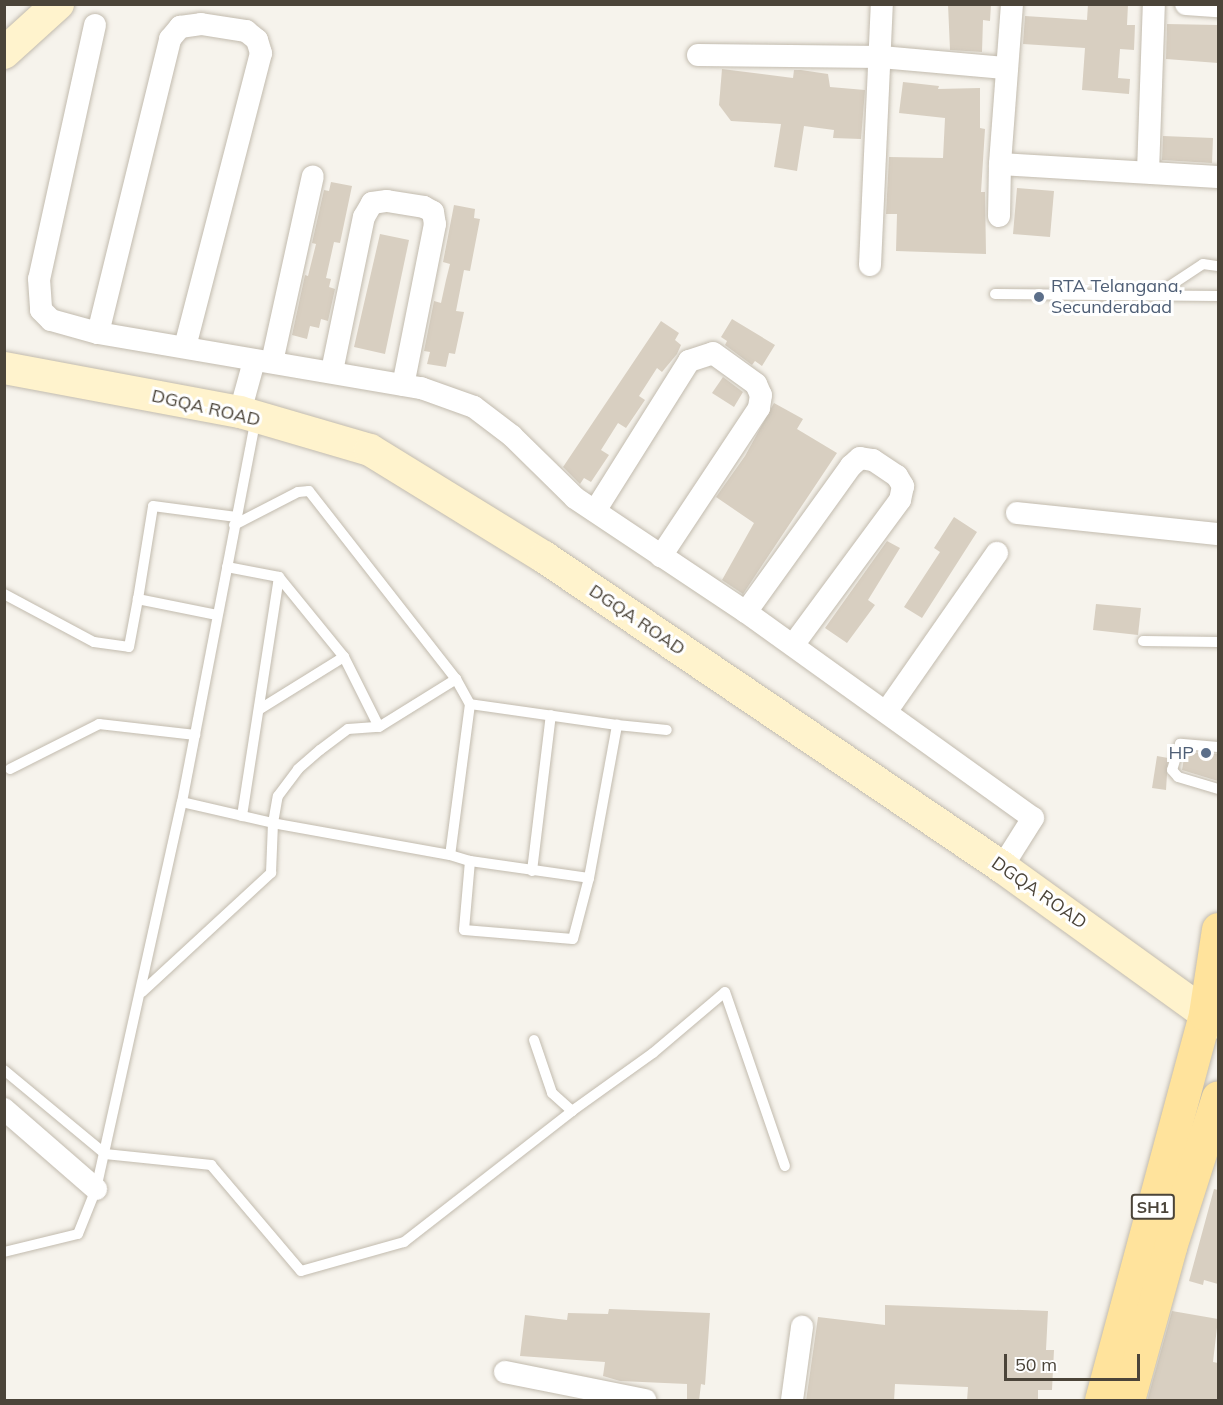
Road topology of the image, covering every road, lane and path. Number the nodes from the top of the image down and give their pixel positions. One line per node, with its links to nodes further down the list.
1 (58, 4): 8 (main road)
2 (882, 4): 10 (street)
3 (1012, 4): 11 (street)
4 (1154, 4): 13 (street)
5 (1186, 4): 6 (street)
6 (1218, 6)
7 (95, 24): 22 (street)
8 (7, 47)
9 (698, 54): 10 (street)
10 (881, 57): 11 (street); 17 (street)
11 (1005, 68): 12 (street)
12 (1000, 164): 13 (street); 16 (street)
13 (1148, 172): 15 (street)
14 (313, 176): 24 (street)
15 (1218, 177)
16 (999, 216)
17 (870, 265)
18 (1218, 266): 20 (lane)
19 (995, 294): 20 (lane)
20 (1155, 296): 21 (lane)
21 (1218, 296)
22 (98, 333): 23 (street); 23 (street)
23 (184, 346): 24 (street)
24 (263, 362): 26 (street); 28 (street)
25 (4, 368): 28 (main road, DGQA ROAD)
26 (332, 371): 27 (street); 27 (street)
27 (403, 385): 29 (street)
28 (248, 416): 31 (lane); 62 (main road, DGQA ROAD)
29 (595, 511): 34 (street); 34 (street)
30 (1017, 513): 32 (street)
31 (235, 521): 35 (lane); 38 (lane); 45 (lane)
32 (1218, 534)
33 (997, 553): 48 (street)
34 (661, 556): 39 (street)
35 (227, 567): 36 (lane); 40 (lane)
36 (279, 577): 44 (lane); 47 (lane)
37 (4, 594): 38 (lane)
38 (138, 599): 40 (lane)
39 (746, 612): 43 (street); 43 (street)
40 (217, 615): 53 (lane)
41 (1143, 641): 42 (lane)
42 (1218, 642)
43 (793, 645): 48 (street)
44 (344, 657): 47 (lane); 51 (lane)
45 (456, 679): 46 (lane); 51 (lane)
46 (470, 704): 49 (lane); 60 (lane)
47 (260, 709): 58 (lane)
48 (886, 712): 62 (street)
49 (550, 715): 50 (lane); 63 (lane)
50 (617, 725): 52 (lane); 64 (lane)
51 (379, 727): 59 (lane)
52 (668, 730)
53 (195, 735): 55 (lane); 57 (lane)
54 (1218, 747): 56 (lane)
55 (10, 769)
56 (1218, 789)
57 (182, 802): 58 (lane); 66 (lane)
58 (242, 816): 59 (lane)
59 (273, 823): 60 (lane); 66 (lane)
60 (450, 855): 61 (lane)
61 (470, 861): 63 (lane); 64 (lane)
62 (1002, 867): 67 (main road, DGQA ROAD)
63 (532, 871): 64 (lane)
64 (589, 878)
65 (1218, 929): 67 (main road, SH1)
66 (142, 992): 73 (lane)
67 (1212, 1018): 81 (main road, SH1)
68 (534, 1040): 72 (lane)
69 (4, 1070): 73 (lane)
70 (1218, 1097): 82 (main road, SH1)
71 (4, 1109): 75 (street)
72 (572, 1111): 73 (lane); 74 (lane)
73 (105, 1154): 75 (lane)
74 (785, 1166)
75 (96, 1189): 76 (lane)
76 (4, 1252)
77 (802, 1327): 80 (street)
78 (505, 1372): 79 (street)
79 (645, 1401)
80 (792, 1401)
81 (1101, 1401)
82 (1128, 1401)

